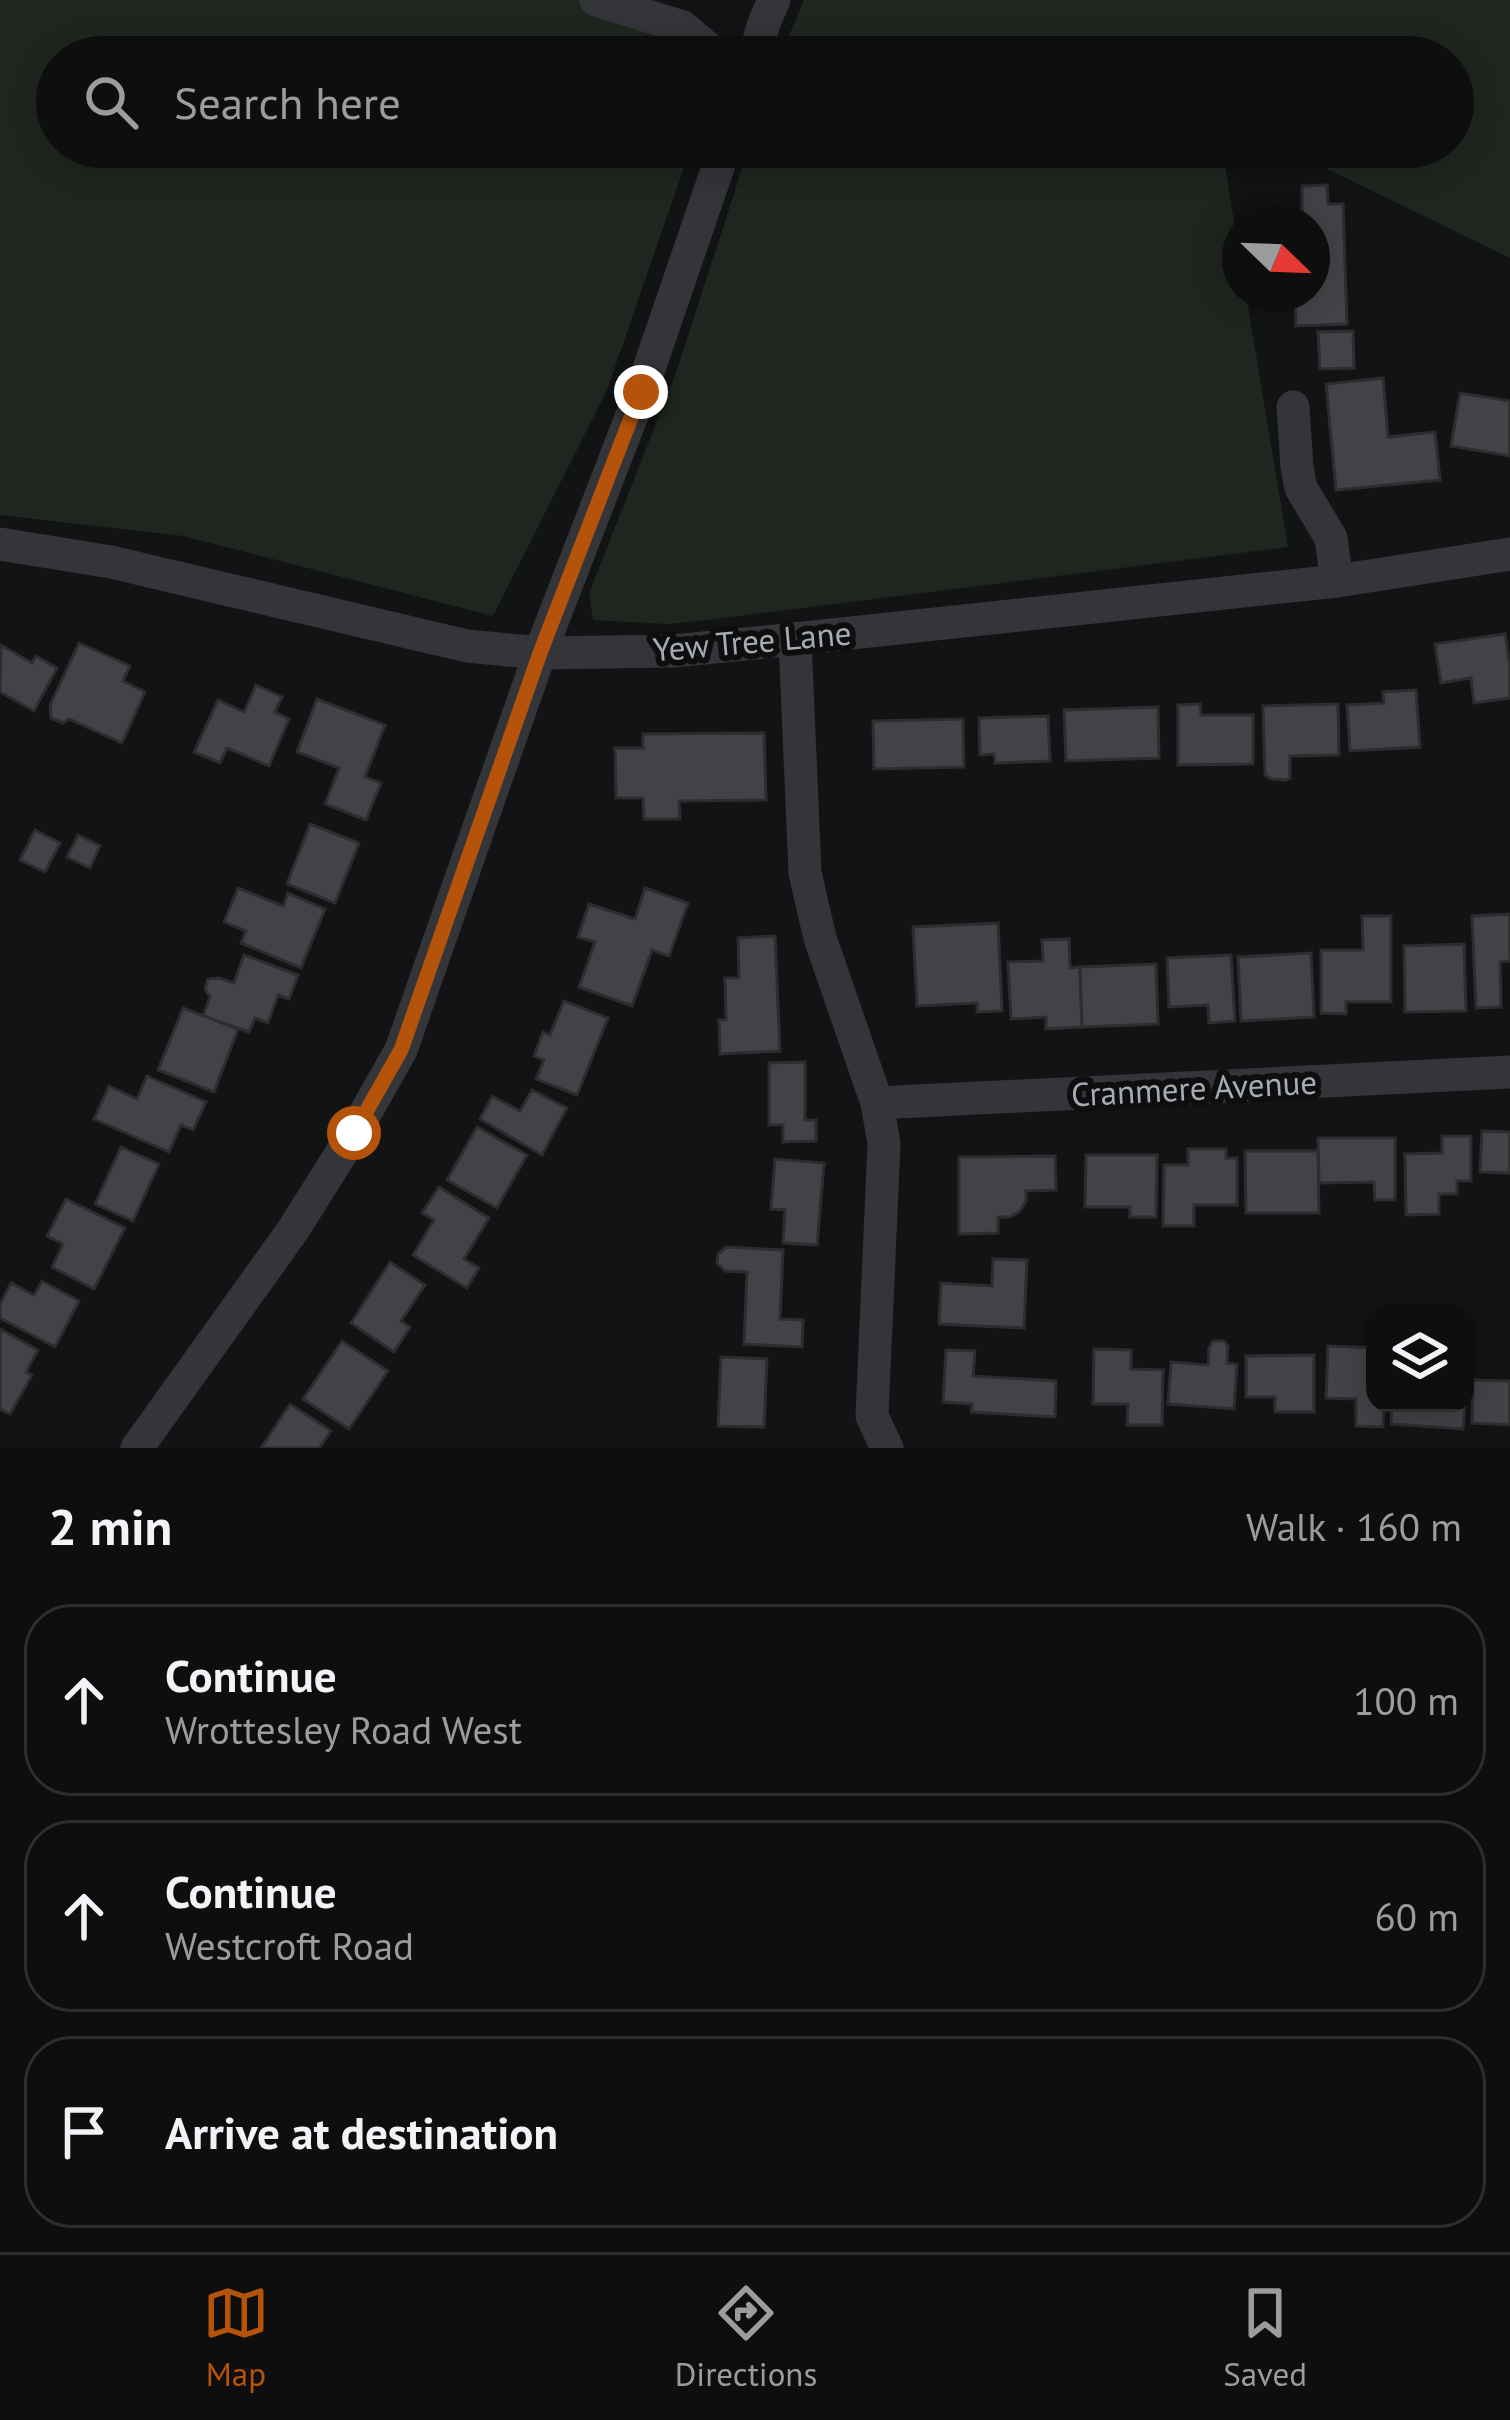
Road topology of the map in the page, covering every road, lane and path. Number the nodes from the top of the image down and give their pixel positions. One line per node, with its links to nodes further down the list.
1 (596, 0): 3 (street)
2 (774, 0): 4 (street)
3 (694, 36)
4 (760, 36)
5 (718, 168): 11 (street)
6 (1293, 407): 9 (street)
7 (0, 544): 11 (street, Yew Tree Lane)
8 (1510, 554): 9 (street, Yew Tree Lane)
9 (1337, 581): 10 (street, Yew Tree Lane)
10 (795, 639): 11 (street, Yew Tree Lane); 13 (street)
11 (540, 653): 14 (street)
12 (1510, 1072): 13 (street, Cranmere Avenue)
13 (878, 1103): 15 (street)
14 (137, 1448)
15 (887, 1448)

